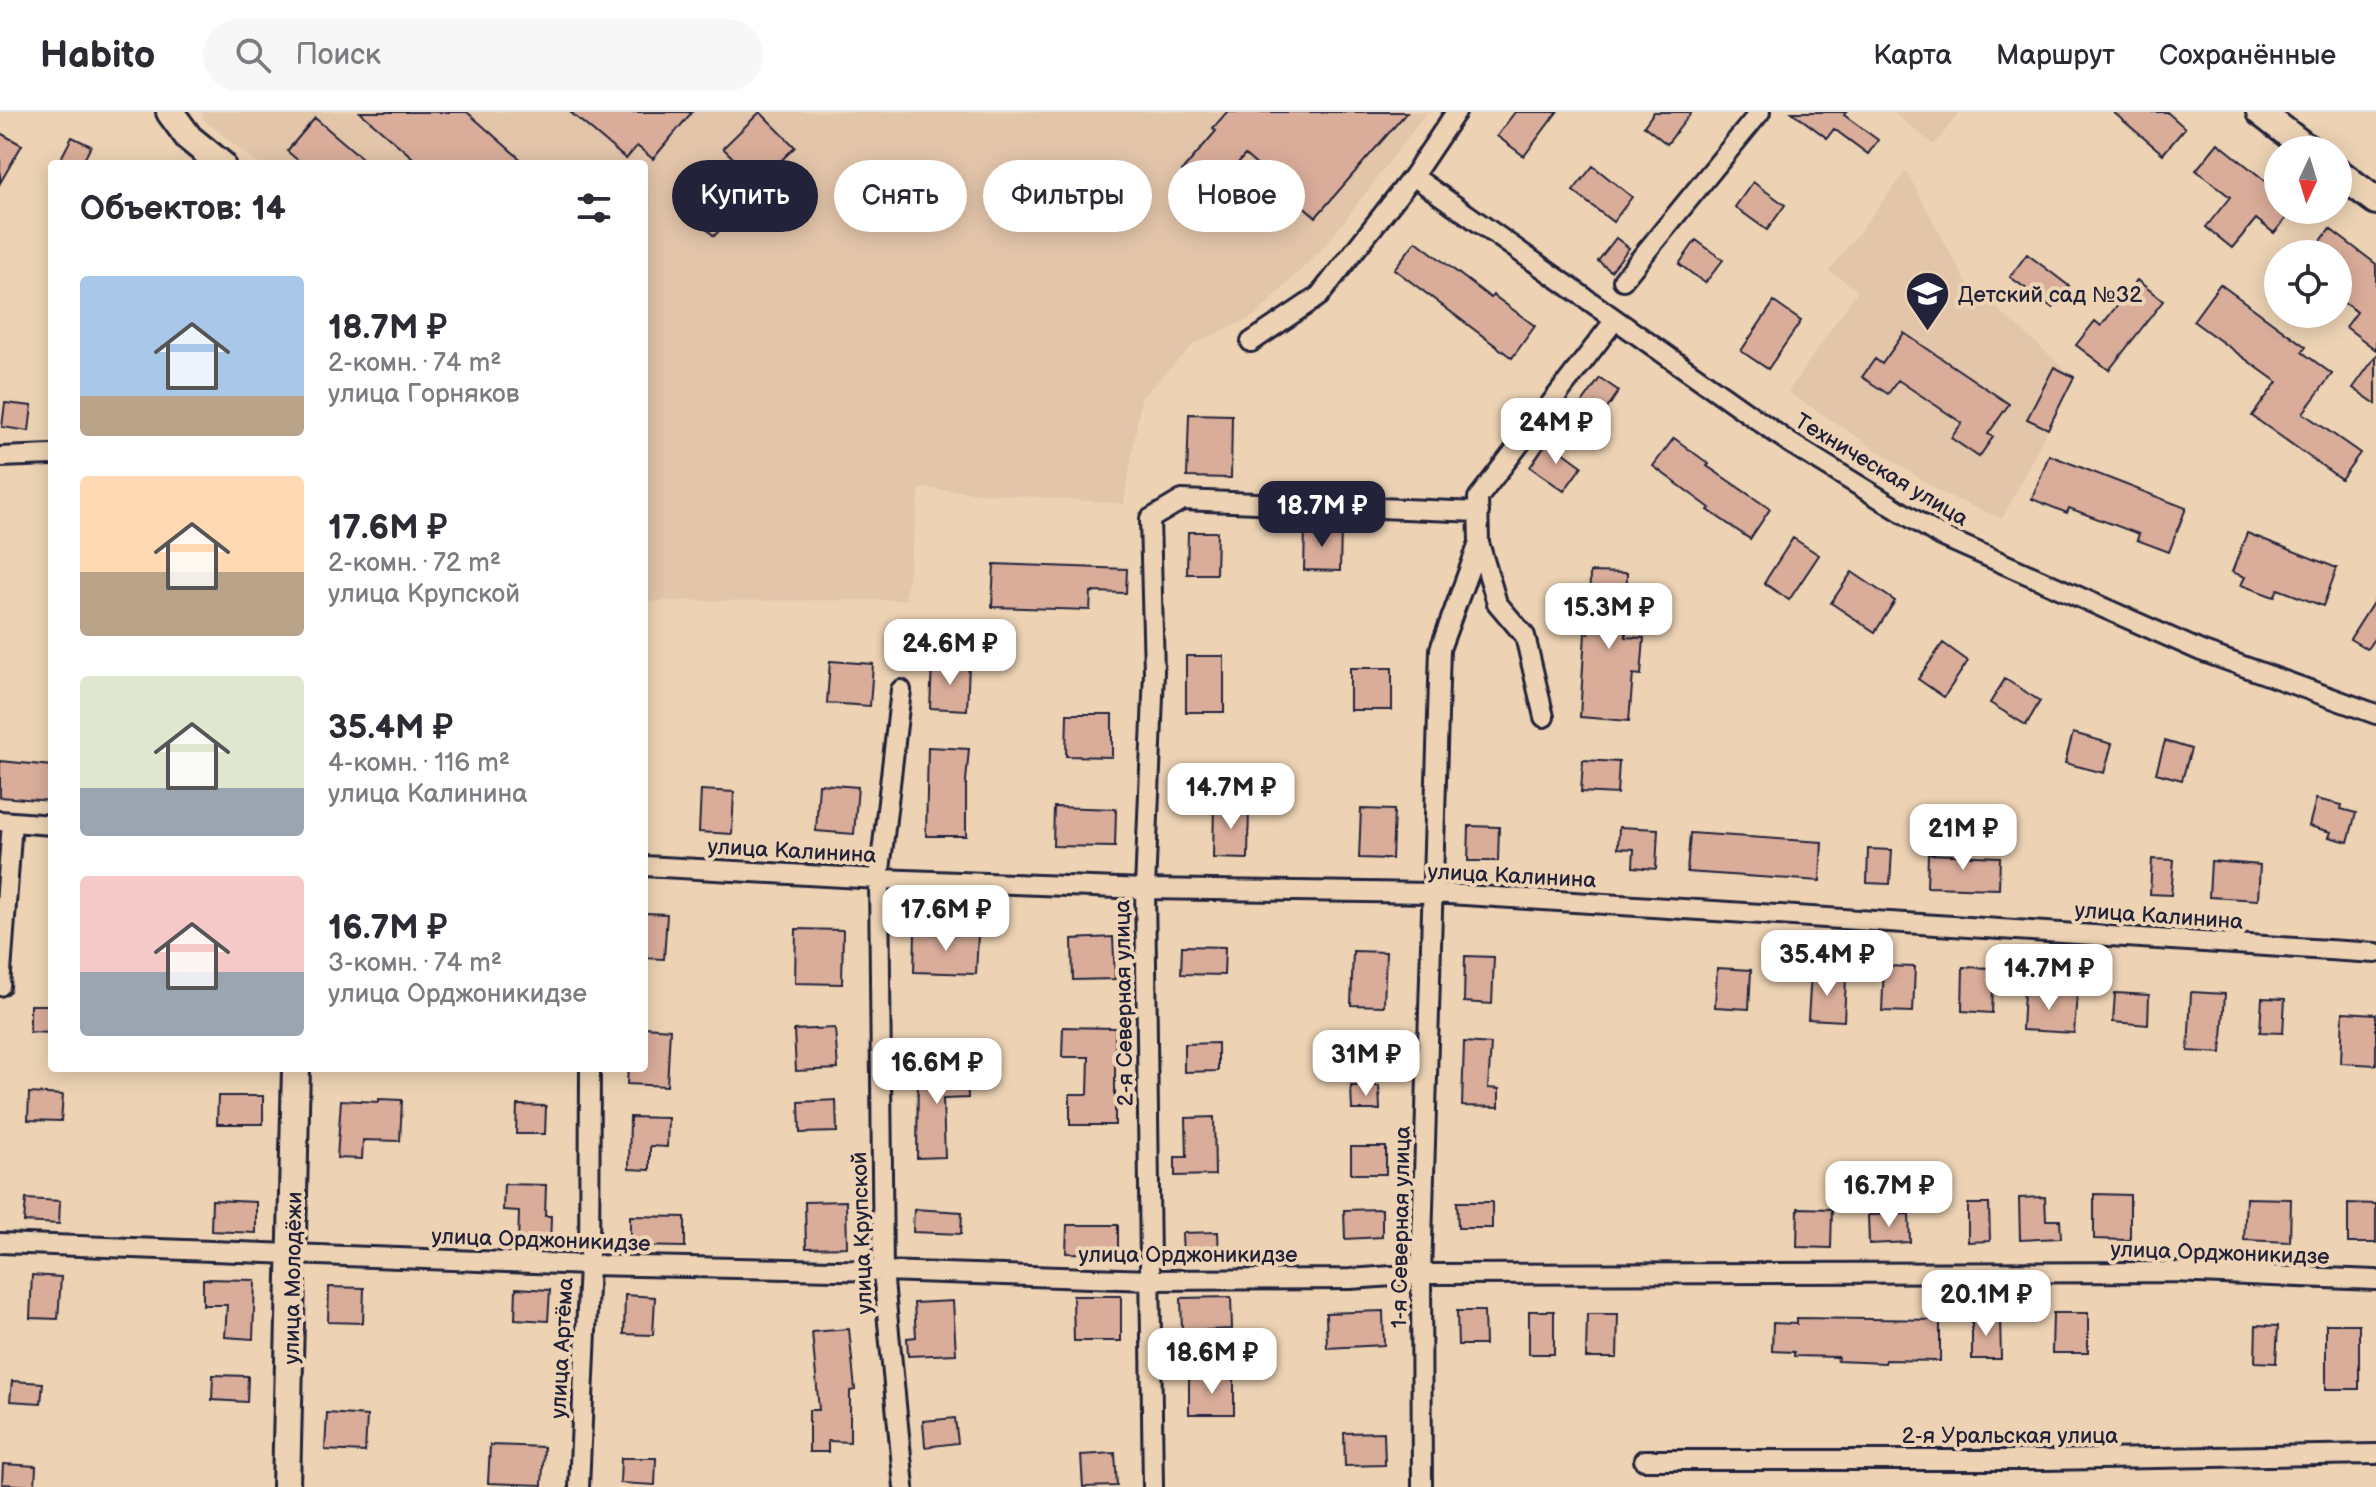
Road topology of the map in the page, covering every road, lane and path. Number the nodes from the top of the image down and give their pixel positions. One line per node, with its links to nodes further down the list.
1 (170, 112): 6 (main road)
2 (1456, 112): 7 (street)
3 (1760, 112): 10 (street)
4 (2260, 112): 5 (main road)
5 (2291, 136)
6 (216, 160)
7 (1413, 176): 11 (street, Техническая улица); 12 (street)
8 (2352, 183): 9 (main road)
9 (2376, 201)
10 (1623, 280)
11 (1615, 320): 15 (street, 1-я Северная улица); 18 (street, Техническая улица)
12 (1251, 342)
13 (48, 455): 14 (street)
14 (0, 457)
15 (1479, 512): 16 (street, 1-я Северная улица); 24 (street, 2-я Северная улица)
16 (1479, 543): 19 (street, 1-я Северная улица); 25 (street, 1-я Северная улица)
17 (901, 690): 23 (street, улица Крупской)
18 (2376, 714)
19 (1544, 717)
20 (6, 822): 21 (street); 27 (street)
21 (48, 825)
22 (648, 866): 23 (street, улица Калинина)
23 (879, 879): 24 (street, улица Калинина); 33 (street, улица Крупской)
24 (1145, 889): 25 (street, улица Калинина); 35 (street, 2-я Северная улица)
25 (1433, 893): 26 (street, улица Калинина); 34 (street, 1-я Северная улица)
26 (2376, 953)
27 (0, 986)
28 (296, 1072): 31 (main road, улица Молодёжи)
29 (590, 1072): 32 (street, улица Артёма)
30 (0, 1243): 31 (street, улица Орджоникидзе)
31 (293, 1255): 32 (street, улица Орджоникидзе); 39 (main road, улица Молодёжи)
32 (589, 1265): 33 (street, улица Орджоникидзе); 40 (street, улица Артёма)
33 (883, 1271): 35 (street, улица Орджоникидзе); 41 (street, улица Крупской)
34 (1421, 1274): 35 (street, улица Орджоникидзе); 36 (street, улица Орджоникидзе); 43 (street, 1-я Северная улица)
35 (1151, 1280): 42 (street, 2-я Северная улица)
36 (2376, 1280)
37 (2376, 1454): 38 (street, 2-я Уральская улица)
38 (1644, 1460)
39 (286, 1487)
40 (579, 1487)
41 (904, 1487)
42 (1153, 1487)
43 (1422, 1487)

